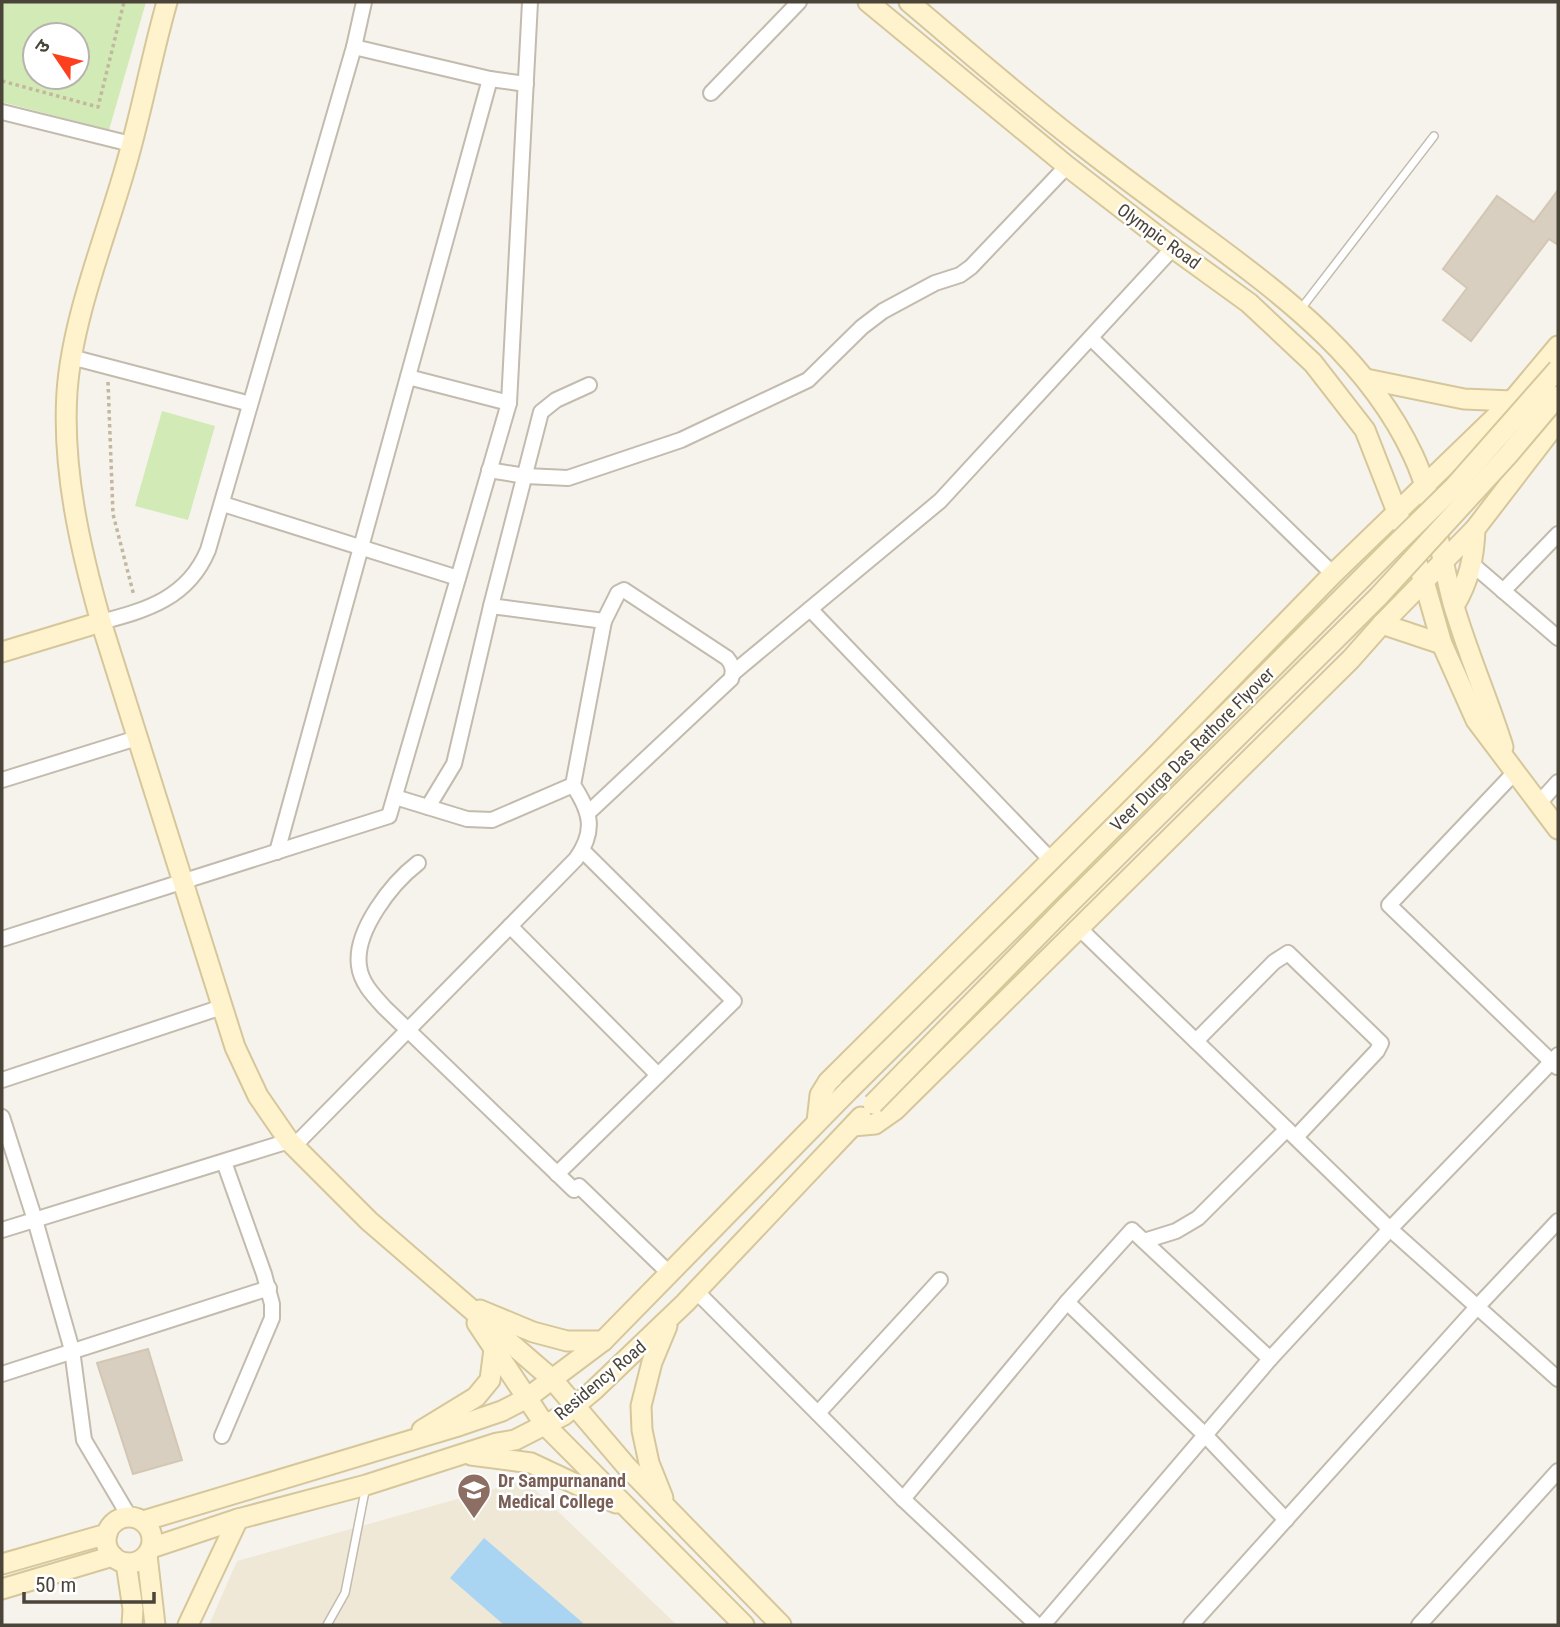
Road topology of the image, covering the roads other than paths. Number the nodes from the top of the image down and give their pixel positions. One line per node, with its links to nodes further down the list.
1 (167, 2): 13 (street)
2 (364, 2): 7 (street)
3 (530, 2): 9 (street)
4 (799, 2): 10 (street)
5 (868, 2): 14 (street, Olympic Road)
6 (909, 2): 16 (street, Olympic Road)
7 (354, 47): 8 (street); 33 (street)
8 (490, 79): 9 (street); 21 (street)
9 (526, 84): 27 (street)
10 (711, 93)
11 (2, 112): 13 (street)
12 (1434, 136): 16 (lane)
13 (131, 144): 19 (street)
14 (1067, 166): 15 (street, Olympic Road); 31 (street)
15 (1173, 248): 17 (street); 34 (street, Olympic Road)
16 (1300, 310): 22 (street, Olympic Road)
17 (1092, 339): 40 (street); 46 (street)
18 (1558, 346): 25 (street)
19 (71, 357): 26 (street); 48 (street)
20 (1558, 369): 79 (street, Veer Durga Das Rathore Flyover, bridge)
21 (408, 377): 27 (street); 37 (street)
22 (1366, 379): 25 (street); 32 (street, Olympic Road)
23 (589, 385): 31 (street)
24 (1558, 396): 80 (street, Veer Durga Das Rathore Flyover, bridge)
25 (1512, 401): 29 (street); 32 (street)
26 (243, 402)
27 (509, 403): 30 (street)
28 (1558, 421): 29 (street)
29 (1544, 439): 35 (street)
30 (489, 470): 31 (street); 41 (street)
31 (525, 476): 44 (street)
32 (1425, 486): 34 (street); 38 (street, Olympic Road)
33 (223, 504): 37 (street); 48 (street)
34 (1395, 514): 40 (street); 42 (street, Olympic Road)
35 (1475, 529): 38 (street); 39 (street)
36 (1558, 534): 43 (street)
37 (361, 549): 41 (street); 65 (street)
38 (1442, 562): 42 (street); 45 (street, Olympic Road)
39 (1472, 564): 43 (street); 45 (street)
40 (1333, 574): 66 (street)
41 (458, 578): 59 (street)
42 (1424, 581): 49 (street); 51 (street, Olympic Road)
43 (1503, 590): 50 (street)
44 (491, 606): 47 (street); 61 (street)
45 (1454, 606): 55 (street, Olympic Road)
46 (810, 609): 53 (street); 66 (street)
47 (604, 621): 53 (street); 58 (street)
48 (101, 622): 52 (street); 54 (street)
49 (1382, 624): 51 (street); 70 (street)
50 (1558, 638)
51 (1442, 644): 55 (street, Olympic Road)
52 (2, 652)
53 (733, 673): 62 (street)
54 (137, 738): 56 (street); 68 (street)
55 (1512, 766): 60 (street, Olympic Road); 75 (street)
56 (2, 780)
57 (1558, 782): 60 (street)
58 (573, 785): 61 (street); 62 (street)
59 (395, 797): 61 (street); 65 (street)
60 (1539, 803): 63 (street, Olympic Road)
61 (428, 807)
62 (588, 813): 64 (street)
63 (1558, 829)
64 (582, 850): 69 (street); 76 (street)
65 (277, 852): 68 (street)
66 (1051, 860): 79 (street)
67 (418, 863): 73 (street)
68 (183, 882): 71 (street); 72 (street)
69 (510, 926): 73 (street); 76 (street)
70 (1079, 928): 74 (street); 80 (street)
71 (2, 939)
72 (222, 1007): 77 (street); 82 (street)
73 (408, 1030): 82 (street); 84 (street)
74 (1196, 1041): 81 (street); 81 (street)
75 (1556, 1061): 87 (street)
76 (658, 1075): 84 (street)
77 (2, 1080)
78 (2, 1117): 85 (street)
79 (817, 1122): 90 (street, Residency Road)
80 (853, 1126): 93 (street, Residency Road)
81 (1291, 1133): 87 (street); 89 (street)
82 (291, 1143): 83 (street); 95 (street)
83 (223, 1162): 85 (street); 92 (street)
84 (557, 1174): 90 (street)
85 (35, 1220): 88 (street); 99 (street)
86 (1558, 1221): 96 (street)
87 (1390, 1229): 96 (street); 100 (street)
88 (2, 1230)
89 (1144, 1241): 94 (street); 100 (street)
90 (670, 1274): 97 (street, Residency Road)
91 (940, 1280): 106 (street)
92 (269, 1288): 99 (street); 109 (street)
93 (690, 1297): 105 (street, Residency Road); 106 (street); 115 (street)
94 (1067, 1302): 108 (street); 114 (street)
95 (463, 1303): 97 (street); 98 (street); 102 (street)
96 (1478, 1306): 103 (street); 119 (street)
97 (603, 1341): 102 (street, Residency Road)
98 (494, 1349): 104 (street); 110 (street)
99 (72, 1350): 101 (street); 117 (street)
100 (1270, 1359): 108 (street)
101 (2, 1374)
102 (552, 1379): 104 (street, Residency Road); 105 (street)
103 (1558, 1379)
104 (527, 1398): 107 (street); 110 (street, Residency Road)
105 (576, 1405): 107 (street, Residency Road); 115 (street)
106 (818, 1413): 114 (street)
107 (545, 1425): 111 (street, Residency Road); 116 (street)
108 (1205, 1435): 119 (street); 132 (street)
109 (222, 1436)
110 (397, 1444): 117 (street, Residency Road)
111 (463, 1454): 113 (street, Residency Road); 116 (street)
112 (1558, 1471): 134 (street)
113 (366, 1485): 118 (street, Residency Road); 128 (lane)
114 (903, 1499): 131 (street)
115 (667, 1508): 130 (street)
116 (633, 1512): 129 (street)
117 (136, 1519): 120 (street); 121 (street)
118 (238, 1519): 121 (street, Residency Road); 127 (street)
119 (1286, 1520): 133 (street)
120 (107, 1534): 122 (street); 123 (street)
121 (149, 1552): 122 (street); 126 (street)
122 (119, 1559): 124 (street); 125 (street)
123 (2, 1564)
124 (2, 1589)
125 (132, 1625)
126 (155, 1625)
127 (188, 1625)
128 (327, 1625)
129 (744, 1625)
130 (781, 1625)
131 (1037, 1625)
132 (1043, 1625)
133 (1191, 1625)
134 (1419, 1625)

